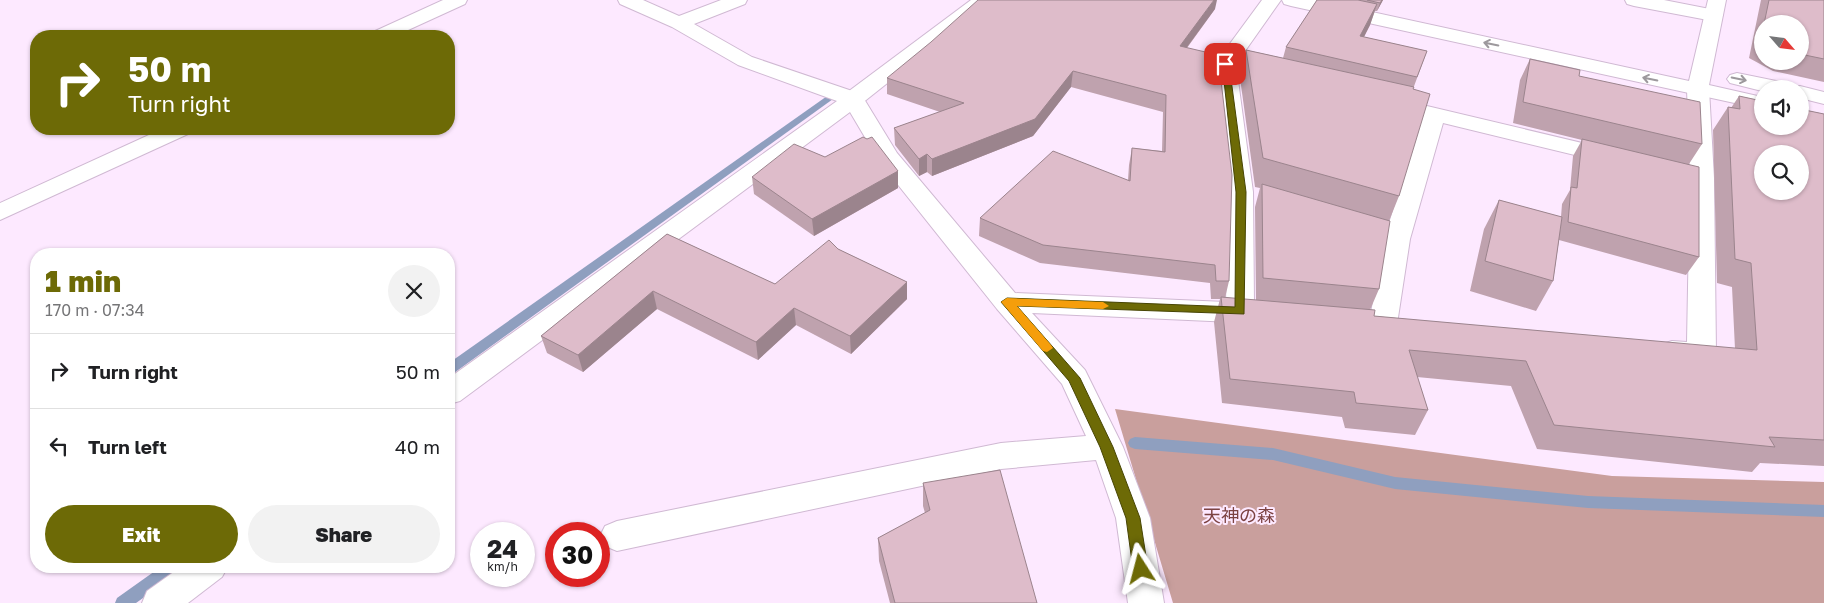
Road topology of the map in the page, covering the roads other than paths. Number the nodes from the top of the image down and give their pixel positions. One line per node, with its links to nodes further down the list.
1 (458, 0): 11 (street)
2 (627, 0): 10 (street)
3 (738, 0): 10 (street)
4 (983, 0): 18 (street)
5 (1272, 0): 12 (street)
6 (1291, 0): 13 (street, one-way to 6)
7 (1366, 0): 13 (street)
8 (1634, 0): 9 (street)
9 (1715, 8): 13 (street)
10 (679, 23): 18 (street)
11 (393, 30)
12 (1225, 64): 14 (street); 28 (street)
13 (1699, 80): 15 (street, one-way to 15); 20 (street); 33 (street)
14 (1301, 83)
15 (1754, 86)
16 (1809, 94): 17 (street)
17 (1824, 98)
18 (853, 99): 27 (street); 34 (street)
19 (1367, 99): 22 (street)
20 (1754, 100)
21 (1809, 113): 23 (street)
22 (1434, 116): 25 (street); 31 (street)
23 (1824, 116)
24 (167, 135): 26 (street)
25 (1636, 163)
26 (0, 212)
27 (1007, 302): 28 (street); 35 (street)
28 (1240, 311): 29 (street)
29 (1278, 315)
30 (1354, 322): 31 (street)
31 (1382, 324): 32 (street)
32 (1412, 327)
33 (1645, 350)
34 (455, 389)
35 (1107, 447): 36 (street); 39 (street)
36 (617, 536)
37 (201, 573): 38 (street)
38 (160, 603)
39 (1146, 603)

